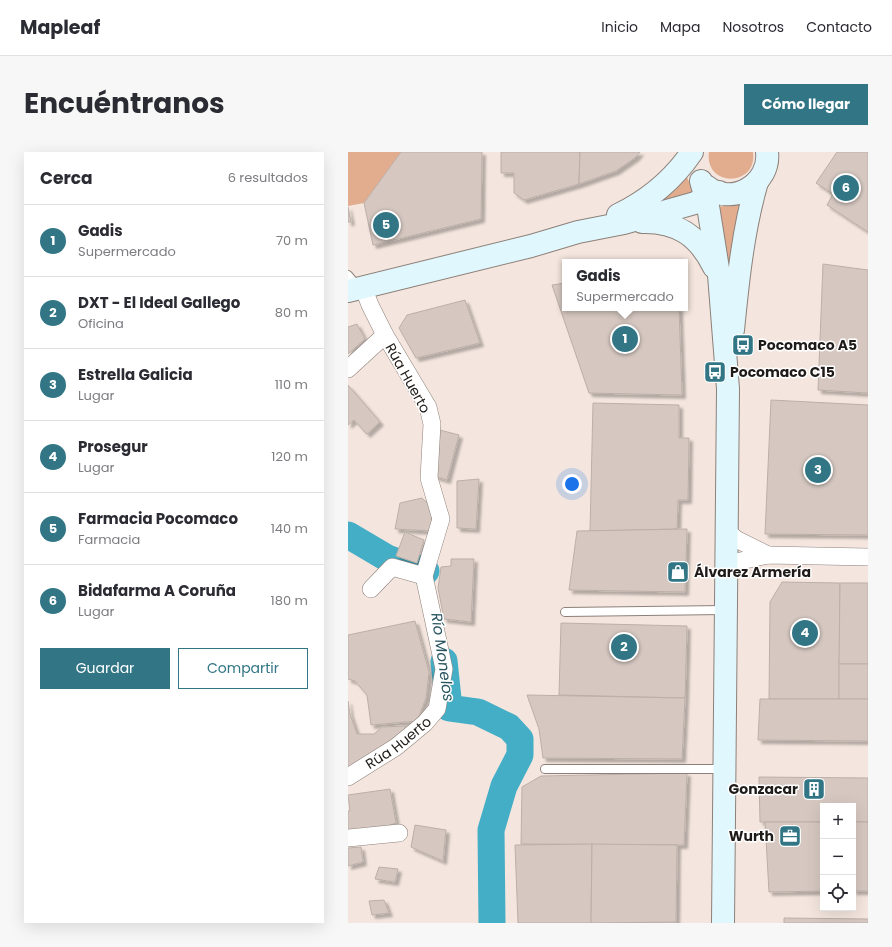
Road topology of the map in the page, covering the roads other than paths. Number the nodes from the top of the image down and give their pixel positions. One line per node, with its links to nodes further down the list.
1 (692, 152): 4 (street); 6 (street)
2 (768, 154): 3 (street)
3 (757, 182): 4 (street); 11 (street)
4 (708, 191): 5 (street); 7 (street)
5 (624, 222): 6 (street); 7 (street)
6 (578, 232): 8 (street)
7 (718, 276): 11 (street)
8 (353, 284): 9 (street, Rúa Huerto)
9 (385, 335): 10 (street, Rúa Huerto); 16 (street, Rúa Huerto)
10 (348, 369)
11 (728, 389): 12 (street)
12 (727, 532): 13 (street); 15 (street)
13 (768, 555): 14 (street); 15 (street)
14 (868, 557)
15 (726, 573): 18 (street)
16 (424, 576): 17 (street); 22 (street, Rúa Huerto)
17 (371, 589)
18 (726, 610): 19 (lane); 21 (street)
19 (565, 612)
20 (545, 768): 21 (lane)
21 (724, 769): 25 (street)
22 (348, 777)
23 (399, 833): 24 (street)
24 (348, 838)
25 (723, 923)

